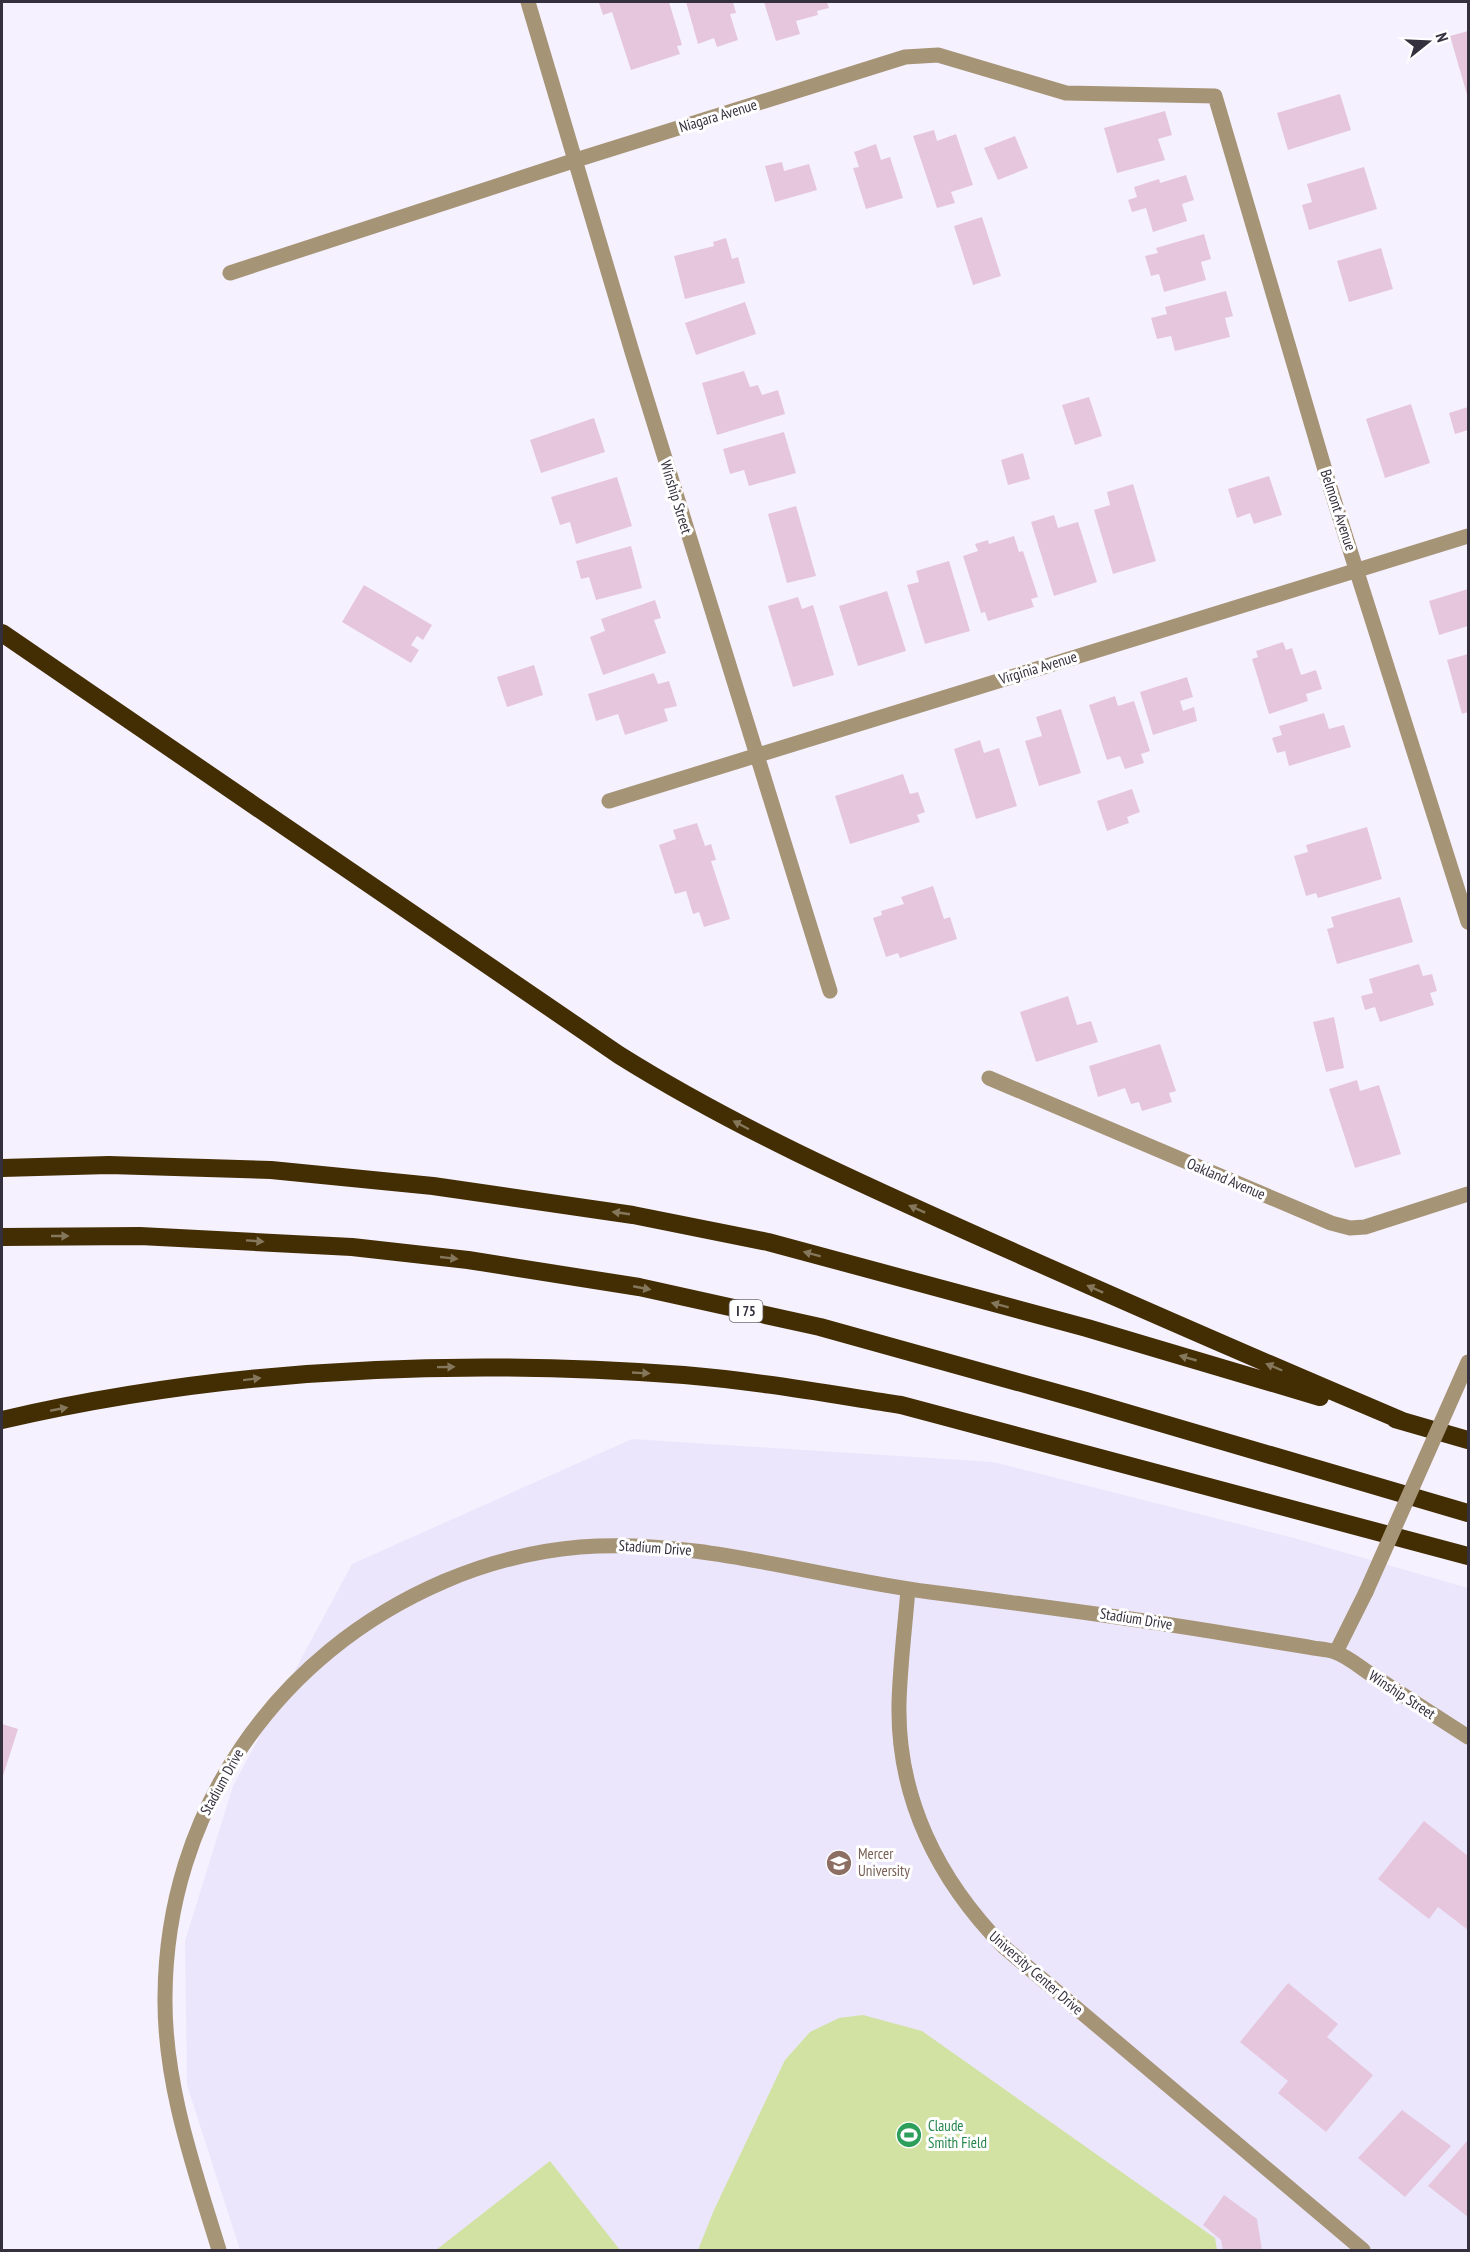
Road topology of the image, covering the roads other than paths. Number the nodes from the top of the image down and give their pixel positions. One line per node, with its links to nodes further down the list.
1 (528, 2): 3 (street, Winship Street)
2 (1215, 96): 3 (street, Niagara Avenue); 6 (street, Belmont Avenue)
3 (576, 160): 4 (street, Niagara Avenue); 8 (street, Winship Street)
4 (230, 273)
5 (1468, 536): 6 (street, Virginia Avenue)
6 (1357, 569): 8 (street, Virginia Avenue); 10 (street, Belmont Avenue)
7 (2, 633): 18 (highway, one-way to 7)
8 (756, 755): 9 (street, Virginia Avenue); 11 (street, Winship Street)
9 (609, 801)
10 (1468, 922)
11 (830, 991)
12 (988, 1078): 14 (street, Oakland Avenue)
13 (2, 1168): 18 (highway, one-way to 13)
14 (1468, 1194)
15 (8, 1238): 20 (highway, I 75, one-way to 20)
16 (1468, 1362): 23 (street, bridge)
17 (2, 1420): 21 (highway, one-way to 21)
18 (1405, 1422): 19 (highway)
19 (1468, 1440)
20 (1468, 1513)
21 (1468, 1556)
22 (908, 1589): 23 (street, Stadium Drive); 25 (street, Stadium Drive); 26 (street, University Center Drive)
23 (1336, 1652): 24 (street, Winship Street)
24 (1468, 1737)
25 (219, 2250)
26 (1363, 2250)

